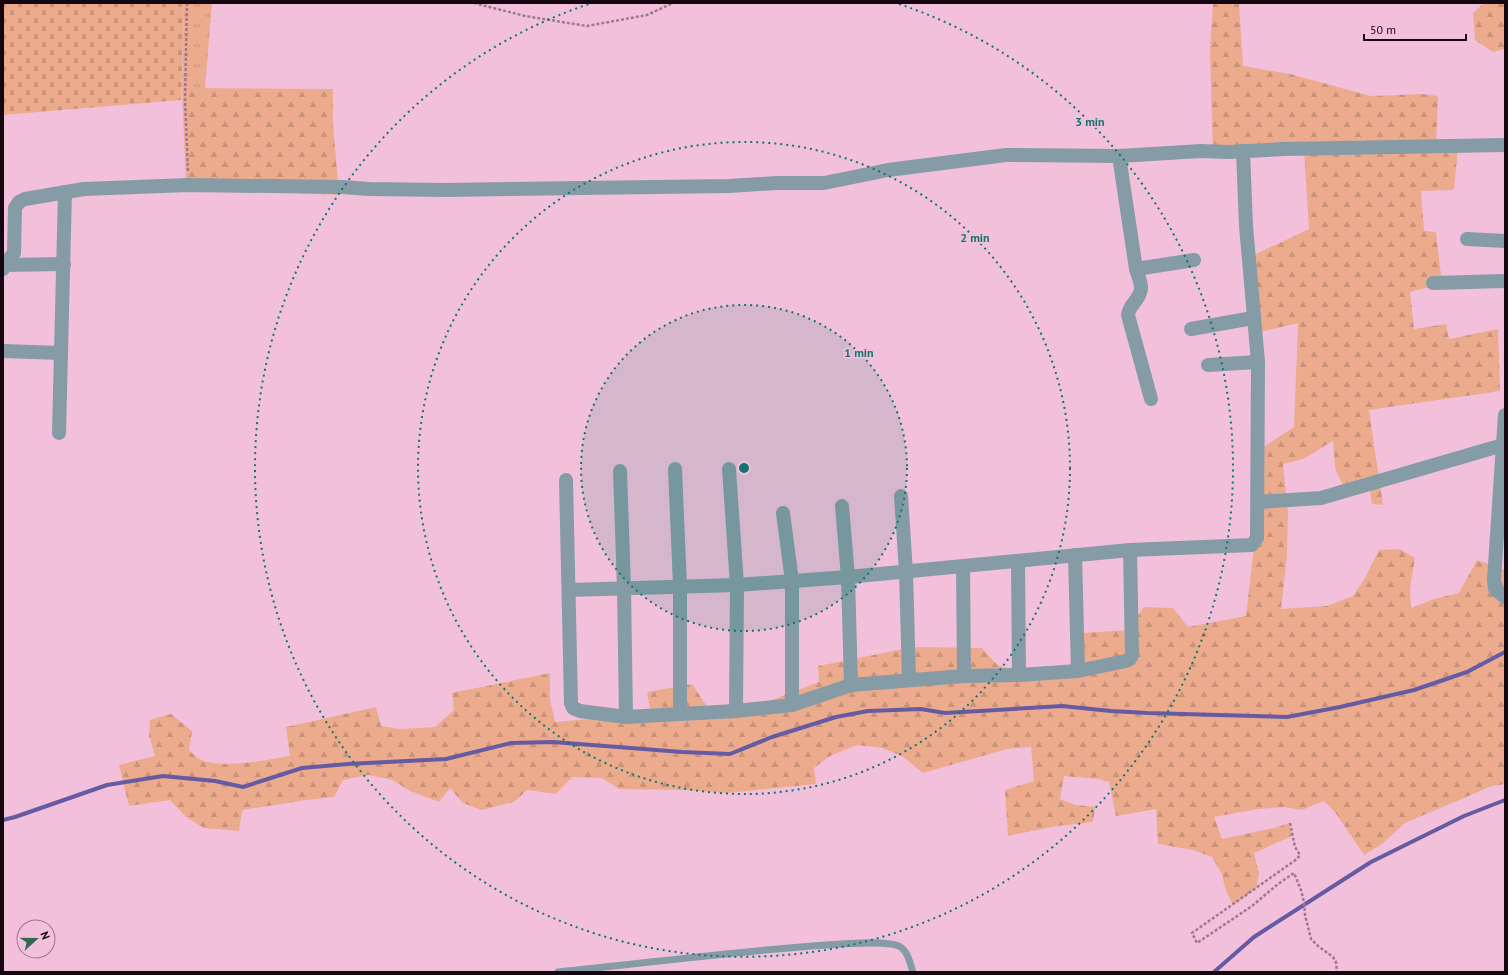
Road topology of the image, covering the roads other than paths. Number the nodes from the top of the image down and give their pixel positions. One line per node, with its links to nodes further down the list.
1 (1505, 145): 2 (street)
2 (1243, 151): 3 (street); 13 (street)
3 (1119, 156): 4 (street); 10 (street)
4 (65, 192): 8 (street); 9 (street)
5 (1467, 239): 6 (street)
6 (1505, 241)
7 (1194, 260): 10 (street)
8 (64, 264): 9 (street); 16 (street)
9 (4, 267)
10 (1136, 269): 19 (street)
11 (1505, 281): 12 (street)
12 (1434, 283)
13 (1253, 318): 14 (street); 17 (street)
14 (1191, 329)
15 (3, 351): 16 (street)
16 (61, 353): 21 (street)
17 (1258, 362): 18 (street); 28 (street)
18 (1208, 365)
19 (1151, 399)
20 (1505, 415): 22 (street)
21 (59, 433)
22 (1503, 445): 28 (street); 42 (street)
23 (675, 469): 39 (street)
24 (729, 469): 38 (street)
25 (620, 471): 40 (street)
26 (566, 480): 41 (street)
27 (900, 496): 35 (street)
28 (1258, 502): 31 (street)
29 (842, 506): 36 (street)
30 (783, 513): 37 (street)
31 (1130, 550): 32 (street); 43 (street)
32 (1075, 555): 33 (street); 43 (street)
33 (1018, 562): 34 (street); 44 (street)
34 (964, 567): 35 (street); 45 (street)
35 (906, 572): 36 (street); 46 (street)
36 (848, 577): 37 (street); 47 (street)
37 (792, 581): 38 (street); 48 (street)
38 (736, 585): 39 (street); 49 (street)
39 (680, 586): 40 (street); 50 (street)
40 (624, 588): 41 (street); 51 (street)
41 (569, 590): 51 (street)
42 (1504, 596)
43 (1078, 671): 44 (street)
44 (1019, 675): 45 (street)
45 (964, 676): 46 (street)
46 (909, 679): 47 (street)
47 (851, 685): 48 (street)
48 (792, 706): 49 (street)
49 (736, 711): 50 (street)
50 (680, 713): 51 (street)
51 (626, 717)
52 (558, 972): 53 (lane)
53 (912, 972)

